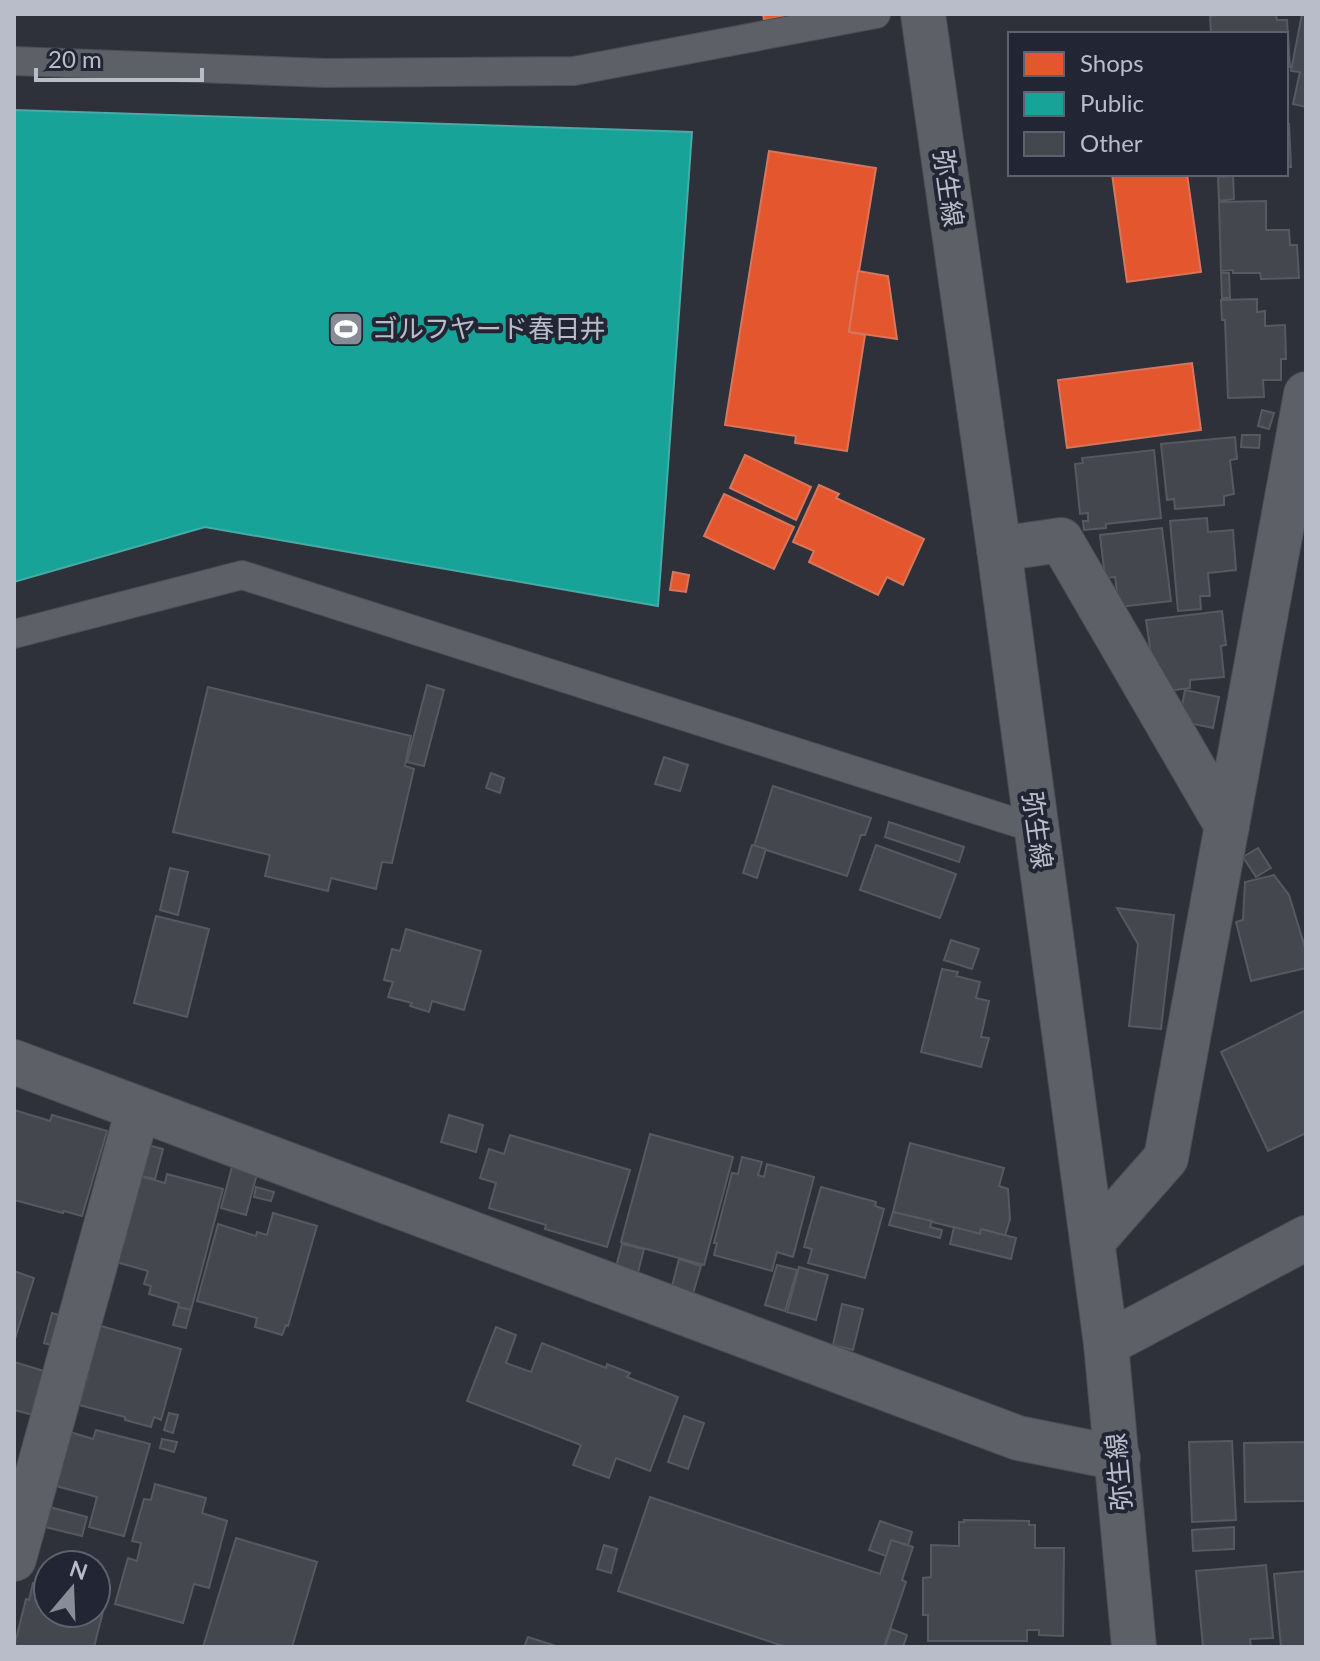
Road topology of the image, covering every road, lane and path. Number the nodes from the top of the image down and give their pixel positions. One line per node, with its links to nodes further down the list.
1 (876, 14): 3 (lane)
2 (923, 14): 5 (street, 弥生線)
3 (14, 61)
4 (1306, 394): 7 (street)
5 (999, 549): 7 (street); 8 (street, 弥生線)
6 (14, 634): 8 (lane)
7 (1227, 826): 12 (street)
8 (1037, 829): 12 (street, 弥生線)
9 (14, 1062): 10 (street)
10 (138, 1109): 14 (street); 15 (street)
11 (1306, 1238): 13 (street)
12 (1093, 1241): 13 (street, 弥生線)
13 (1106, 1344): 14 (street, 弥生線)
14 (1118, 1458): 16 (street, 弥生線)
15 (14, 1559)
16 (1134, 1647)

